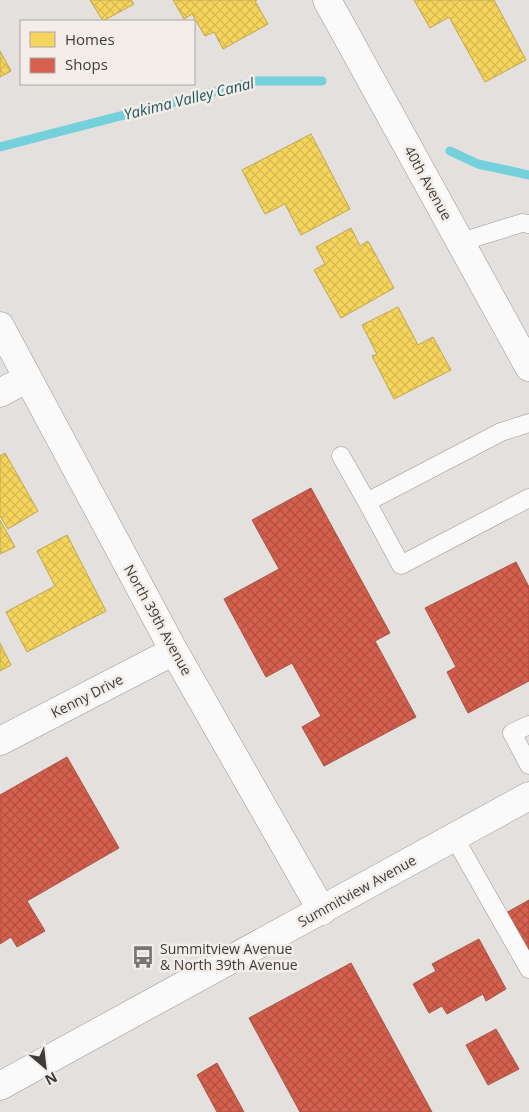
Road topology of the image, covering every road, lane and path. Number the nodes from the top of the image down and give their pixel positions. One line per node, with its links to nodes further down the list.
1 (328, 0): 3 (main road, 40th Avenue)
2 (529, 224): 3 (lane)
3 (461, 242): 5 (main road, 40th Avenue)
4 (0, 326): 6 (main road, North 39th Avenue)
5 (529, 367)
6 (28, 378): 7 (main road); 12 (main road, North 39th Avenue)
7 (0, 392)
8 (529, 423): 11 (lane)
9 (341, 456): 11 (lane)
10 (528, 501): 11 (lane)
11 (367, 502)
12 (174, 651): 14 (main road, Kenny Drive); 18 (main road, North 39th Avenue)
13 (529, 725): 15 (lane)
14 (0, 741)
15 (529, 765)
16 (529, 796): 17 (main road, Summitview Avenue)
17 (454, 837): 18 (main road, Summitview Avenue); 19 (lane)
18 (322, 910): 20 (main road, Summitview Avenue)
19 (529, 969)
20 (0, 1086)

